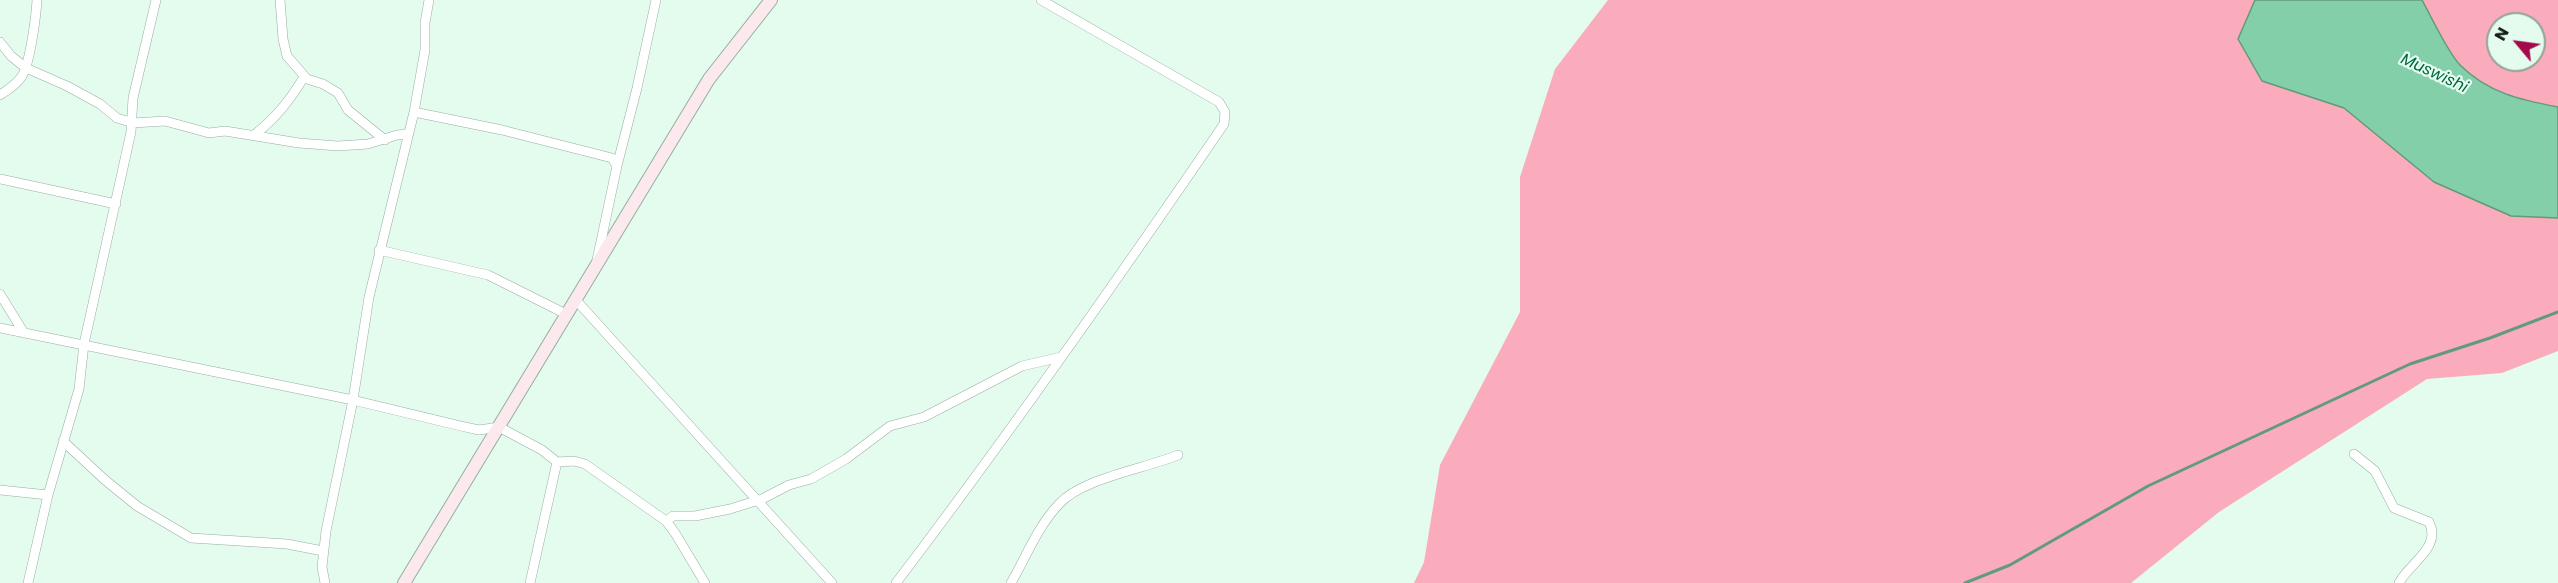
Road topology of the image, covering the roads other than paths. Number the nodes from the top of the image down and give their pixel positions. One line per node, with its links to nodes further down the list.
1 (37, 0): 9 (street)
2 (156, 0): 13 (street)
3 (280, 0): 10 (street)
4 (429, 0): 12 (street)
5 (656, 0): 17 (street)
6 (771, 0): 21 (street)
7 (1041, 0): 28 (street)
8 (0, 42): 9 (street)
9 (26, 68): 11 (street); 13 (street)
10 (304, 77): 15 (street); 16 (street)
11 (0, 95)
12 (414, 112): 14 (street); 17 (street)
13 (133, 123): 15 (street); 19 (street)
14 (408, 134): 16 (street); 20 (street)
15 (254, 135): 16 (street)
16 (385, 140)
17 (617, 166): 21 (street)
18 (0, 178): 19 (street)
19 (116, 204): 27 (street)
20 (379, 250): 24 (street); 29 (street)
21 (597, 263): 23 (street)
22 (0, 294): 26 (street)
23 (575, 299): 24 (street); 37 (street)
24 (566, 314): 30 (street)
25 (0, 328): 26 (street)
26 (24, 333): 27 (street)
27 (84, 344): 29 (street); 31 (street)
28 (1061, 357): 37 (street); 46 (street)
29 (353, 400): 30 (street); 39 (street)
30 (497, 428): 34 (street); 42 (street)
31 (63, 441): 36 (street); 39 (street)
32 (2354, 454): 48 (street)
33 (1178, 455): 47 (street)
34 (557, 462): 38 (street); 43 (street)
35 (0, 490): 36 (street)
36 (48, 495): 40 (street)
37 (757, 500): 38 (street); 45 (street)
38 (666, 521): 44 (street)
39 (323, 551): 41 (street)
40 (28, 583)
41 (325, 583)
42 (404, 583)
43 (530, 583)
44 (705, 583)
45 (832, 583)
46 (896, 583)
47 (1011, 583)
48 (2399, 583)

